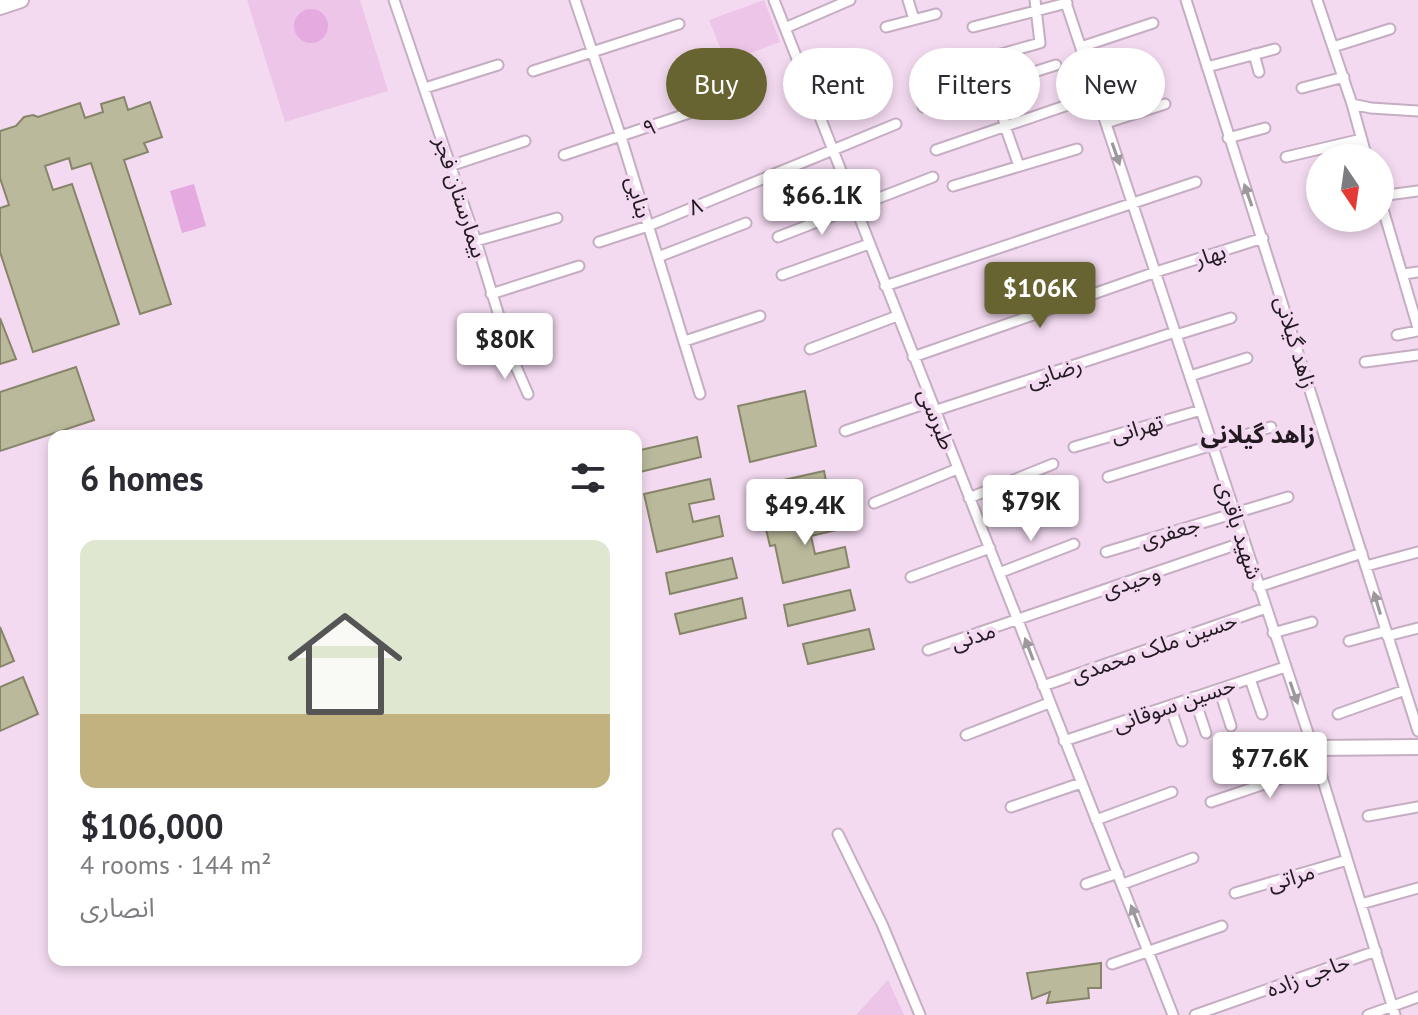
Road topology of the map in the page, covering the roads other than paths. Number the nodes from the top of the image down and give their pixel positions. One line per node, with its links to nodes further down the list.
1 (21, 0): 12 (main road)
2 (409, 0): 10 (street)
3 (575, 0): 27 (street, بنایی)
4 (774, 0): 20 (street, طبرسی)
5 (850, 0): 20 (street)
6 (908, 0): 15 (street)
7 (1035, 0): 13 (street)
8 (1186, 0): 31 (street, زاهد گیلانی)
9 (1317, 0): 23 (street)
10 (395, 2): 36 (street, بیمارستان فجر)
11 (1066, 2): 13 (street); 22 (street, شهید باقری)
12 (0, 7)
13 (1036, 11): 19 (street); 25 (street)
14 (936, 14): 15 (street)
15 (914, 19): 18 (street)
16 (1153, 23): 22 (street)
17 (679, 24): 27 (street)
18 (886, 27)
19 (973, 27)
20 (785, 28): 24 (street, طبرسی)
21 (1390, 29): 23 (street)
22 (1081, 47)
23 (1333, 47): 35 (street)
24 (793, 48)
25 (1022, 48)
26 (1275, 49): 28 (street)
27 (593, 54): 33 (street); 50 (street, بنایی)
28 (1254, 54): 31 (street); 34 (street)
29 (498, 65): 36 (street)
30 (1056, 65): 32 (street)
31 (1207, 67): 51 (street, زاهد گیلانی)
32 (1040, 70)
33 (533, 71)
34 (1259, 72)
35 (1344, 77): 37 (street); 38 (street)
36 (425, 88): 60 (street, بیمارستان فجر)
37 (1302, 88)
38 (1352, 104): 40 (street); 52 (street)
39 (1056, 109): 48 (street)
40 (1418, 111)
41 (670, 120): 50 (street, ۹)
42 (821, 120): 56 (street, طبرسی)
43 (1004, 120): 48 (street)
44 (1105, 120): 46 (street, شهید باقری)
45 (1115, 120): 46 (street)
46 (1106, 123): 67 (street, شهید باقری, one-way to 67)
47 (896, 124): 56 (street, ۸)
48 (1005, 126): 57 (street); 61 (street)
49 (1265, 128): 51 (street)
50 (621, 137): 58 (street, ۹); 71 (street, بنایی)
51 (1228, 138): 74 (street, زاهد گیلانی, one-way to 51)
52 (1362, 139): 54 (street); 59 (street)
53 (525, 141): 60 (street)
54 (1363, 144)
55 (1077, 149): 61 (street)
56 (832, 150): 68 (street, طبرسی); 71 (street, ۸)
57 (936, 150)
58 (564, 155)
59 (1286, 157)
60 (450, 166): 75 (street, بیمارستان فجر)
61 (1019, 166): 64 (street)
62 (933, 177): 68 (street)
63 (1196, 182): 67 (street)
64 (953, 186)
65 (1418, 191): 66 (street)
66 (1394, 195)
67 (1132, 201): 80 (street, شهید باقری); 84 (street)
68 (855, 207): 73 (street); 77 (street, طبرسی)
69 (557, 218): 75 (street)
70 (746, 223): 78 (street)
71 (648, 226): 76 (street, ۸); 78 (street, بنایی)
72 (1391, 232): 82 (street)
73 (778, 237)
74 (1263, 238): 80 (street, بهار); 119 (street, زاهد گیلانی)
75 (476, 241): 85 (street, بیمارستان فجر)
76 (599, 242)
77 (869, 244): 83 (street); 84 (street, طبرسی)
78 (658, 257): 92 (street, بنایی)
79 (579, 266): 85 (street)
80 (1156, 272): 90 (street, شهید باقری); 95 (street, بهار)
81 (1418, 272): 82 (street)
82 (1404, 274): 89 (street)
83 (782, 275)
84 (885, 286): 87 (street, طبرسی)
85 (491, 294): 99 (street, بیمارستان فجر)
86 (760, 316): 92 (street)
87 (897, 316): 93 (street); 95 (street, طبرسی)
88 (1231, 318): 90 (street, رضایی)
89 (1418, 329): 91 (street)
90 (1176, 334): 98 (street, شهید باقری); 101 (street, رضایی)
91 (1397, 335)
92 (685, 341): 100 (street, بنایی)
93 (810, 349)
94 (1418, 355): 97 (street)
95 (913, 357): 101 (street, طبرسی)
96 (1247, 358): 98 (street)
97 (1365, 362)
98 (1190, 376): 102 (street, شهید باقری)
99 (528, 394)
100 (700, 394)
101 (932, 406): 104 (street, رضایی); 108 (street, طبرسی)
102 (1201, 410): 105 (street, شهید باقری); 106 (street, تهرانی)
103 (1271, 427): 105 (street)
104 (845, 431)
105 (1212, 444): 109 (street); 113 (street, شهید باقری)
106 (1074, 447)
107 (1053, 464): 111 (street)
108 (957, 469): 111 (street, طبرسی); 112 (street)
109 (1108, 477)
110 (1288, 497): 113 (street, جعفری)
111 (969, 498): 116 (street, طبرسی)
112 (874, 503)
113 (1235, 513): 114 (street, شهید باقری); 117 (street, جعفری)
114 (1244, 542): 123 (street, شهید باقری); 125 (street, وحیدی)
115 (1074, 544): 121 (street)
116 (990, 548): 121 (street, طبرسی); 122 (street)
117 (1106, 552)
118 (1418, 552): 120 (street)
119 (1362, 553): 120 (street, زاهد گیلانی); 123 (street)
120 (1366, 566): 129 (street, زاهد گیلانی, one-way to 120)
121 (999, 573): 125 (street, طبرسی)
122 (911, 577)
123 (1258, 587): 124 (street, شهید باقری)
124 (1266, 608): 128 (street, شهید باقری); 134 (street, حسین ملک محمدی)
125 (1018, 621): 131 (street, مدنی); 134 (street, طبرسی, one-way to 125)
126 (1312, 622): 128 (street)
127 (1418, 628): 129 (street)
128 (1273, 633): 132 (street, شهید باقری)
129 (1387, 634): 130 (street); 136 (street, زاهد گیلانی)
130 (1349, 641)
131 (928, 650)
132 (1285, 667): 133 (street, حسین سوقانی); 149 (street, شهید باقری, one-way to 149)
133 (1250, 679): 135 (street, حسین سوقانی); 140 (street)
134 (1043, 686): 138 (street, طبرسی)
135 (1219, 689): 137 (street, حسین سوقانی); 142 (street)
136 (1405, 690): 141 (street); 143 (street, زاهد گیلانی)
137 (1194, 697): 139 (street, حسین سوقانی); 144 (street)
138 (1049, 703): 145 (street); 146 (street, طبرسی)
139 (1170, 706): 146 (street, حسین سوقانی); 147 (street)
140 (1262, 714)
141 (1338, 714)
142 (1231, 726)
143 (1418, 731)
144 (1206, 733)
145 (966, 735)
146 (1064, 741): 151 (street, طبرسی)
147 (1182, 741)
148 (1418, 747): 149 (main road)
149 (1313, 748): 150 (street, شهید باقری)
150 (1318, 766): 153 (street); 160 (street, شهید باقری)
151 (1081, 783): 154 (street); 157 (street, طبرسی)
152 (1172, 792): 157 (street)
153 (1211, 802)
154 (1011, 807)
155 (1418, 807): 156 (street)
156 (1368, 816)
157 (1096, 820): 161 (street, طبرسی)
158 (838, 834): 173 (street)
159 (1193, 858): 163 (street)
160 (1347, 860): 165 (street, مراتی); 166 (street, شهید باقری)
161 (1118, 873): 162 (street); 163 (street, طبرسی)
162 (1086, 884)
163 (1123, 884): 168 (street, طبرسی, one-way to 163)
164 (1418, 888): 166 (street)
165 (1235, 893)
166 (1361, 904): 169 (street, شهید باقری)
167 (1222, 926): 168 (street)
168 (1148, 950): 170 (street); 174 (street, طبرسی)
169 (1376, 951): 172 (street, شهید باقری); 175 (street, حاجی زاده)
170 (1112, 964)
171 (1418, 997): 172 (street)
172 (1394, 1011): 176 (street)
173 (920, 1015)
174 (1173, 1015)
175 (1195, 1015)
176 (1368, 1015)

